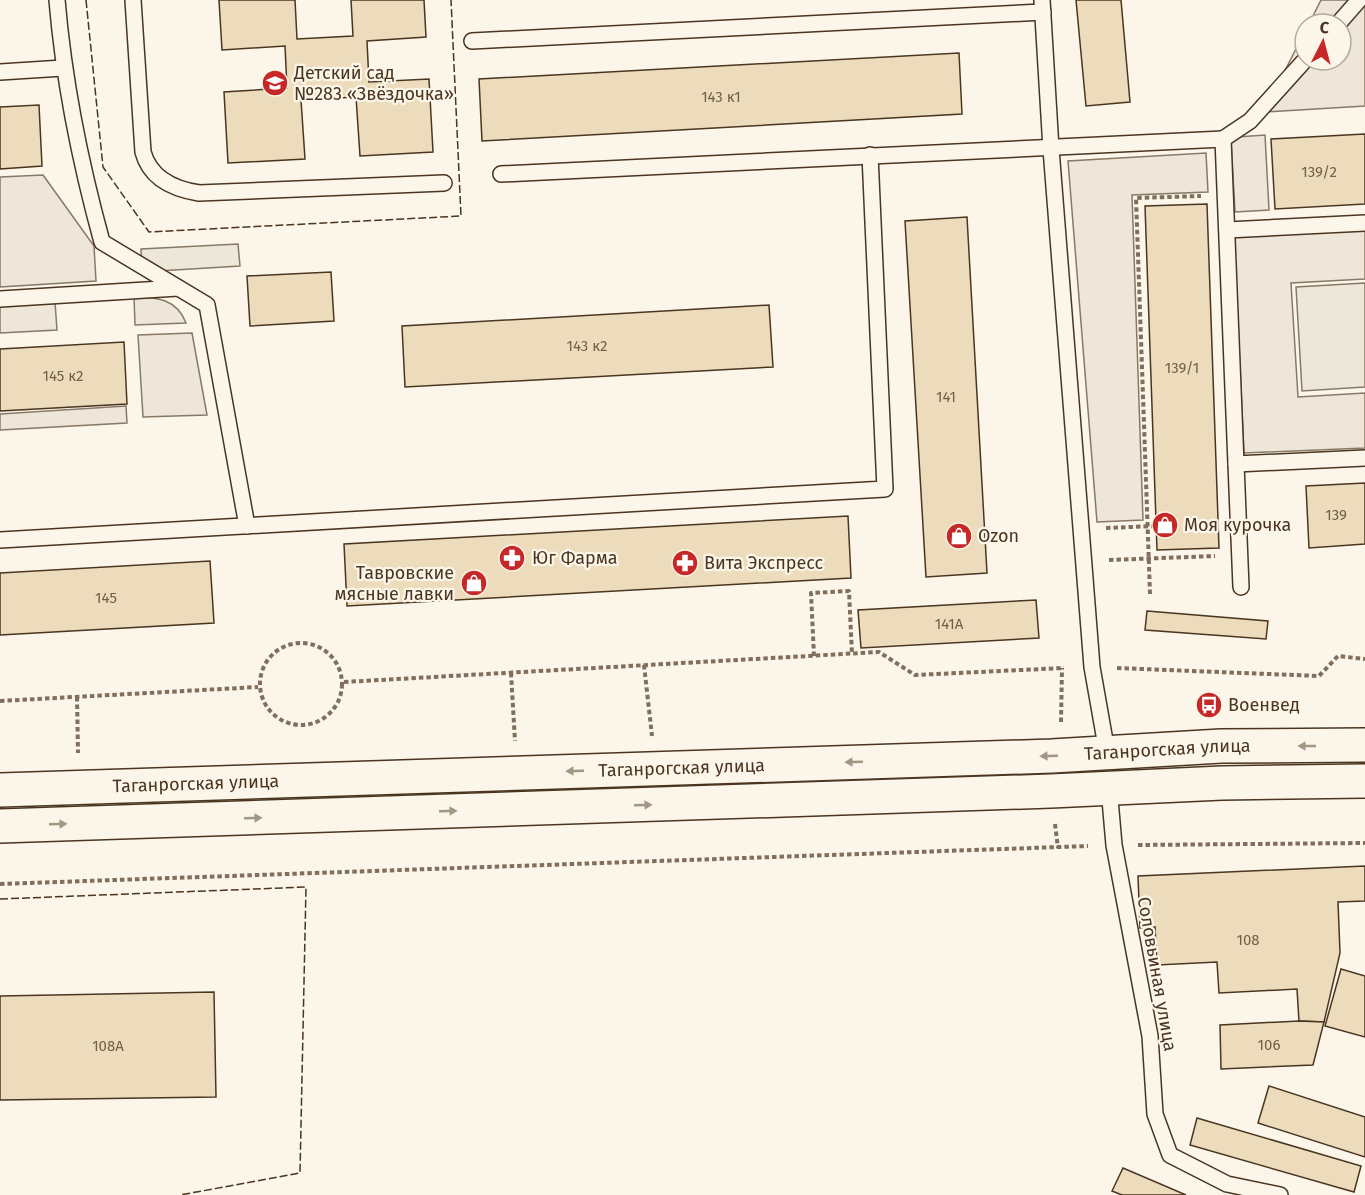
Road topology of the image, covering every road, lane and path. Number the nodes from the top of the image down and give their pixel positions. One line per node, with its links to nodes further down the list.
1 (57, 0): 7 (lane)
2 (133, 0): 14 (lane)
3 (1359, 0): 5 (lane)
4 (1042, 6): 6 (lane); 11 (lane)
5 (1348, 12)
6 (472, 41)
7 (63, 68): 8 (lane); 18 (lane)
8 (0, 72)
9 (1294, 72): 10 (lane)
10 (1223, 139): 11 (lane); 15 (lane)
11 (1051, 149): 12 (lane); 25 (lane)
12 (870, 155): 13 (lane); 22 (lane)
13 (501, 174)
14 (444, 183)
15 (1225, 195): 17 (lane); 23 (path)
16 (1365, 223): 17 (lane)
17 (1227, 230): 21 (lane)
18 (178, 288): 19 (lane); 22 (lane)
19 (0, 299)
20 (1365, 458): 21 (lane)
21 (1236, 464): 27 (lane)
22 (247, 526): 26 (lane)
23 (1147, 526): 24 (path); 25 (path); 28 (path)
24 (1156, 526)
25 (1081, 529): 29 (lane)
26 (0, 540)
27 (1240, 555): 28 (path); 30 (lane)
28 (1149, 558): 29 (path); 31 (path)
29 (1084, 561): 36 (lane)
30 (1241, 587)
31 (1150, 594)
32 (852, 654): 33 (path); 33 (path); 36 (path)
33 (814, 656): 35 (path)
34 (1365, 659): 36 (path)
35 (644, 665): 37 (path); 42 (path)
36 (1092, 667): 45 (lane)
37 (511, 673): 38 (path); 44 (path)
38 (344, 682): 39 (path); 39 (path)
39 (258, 687): 40 (path)
40 (77, 697): 41 (path); 46 (path)
41 (0, 701)
42 (652, 744)
43 (1365, 745): 45 (main road, Таганрогская улица, one-way to 45)
44 (516, 748)
45 (1107, 752): 48 (main road); 49 (main road, Таганрогская улица, one-way to 49)
46 (78, 764)
47 (1365, 782): 48 (main road, Таганрогская улица)
48 (1109, 788): 50 (main road, Таганрогская улица, one-way to 48); 52 (lane, Соловьиная улица)
49 (0, 790)
50 (0, 826)
51 (1365, 843): 52 (path)
52 (1114, 845): 53 (path); 54 (lane, Соловьиная улица)
53 (0, 884)
54 (1280, 1195)

